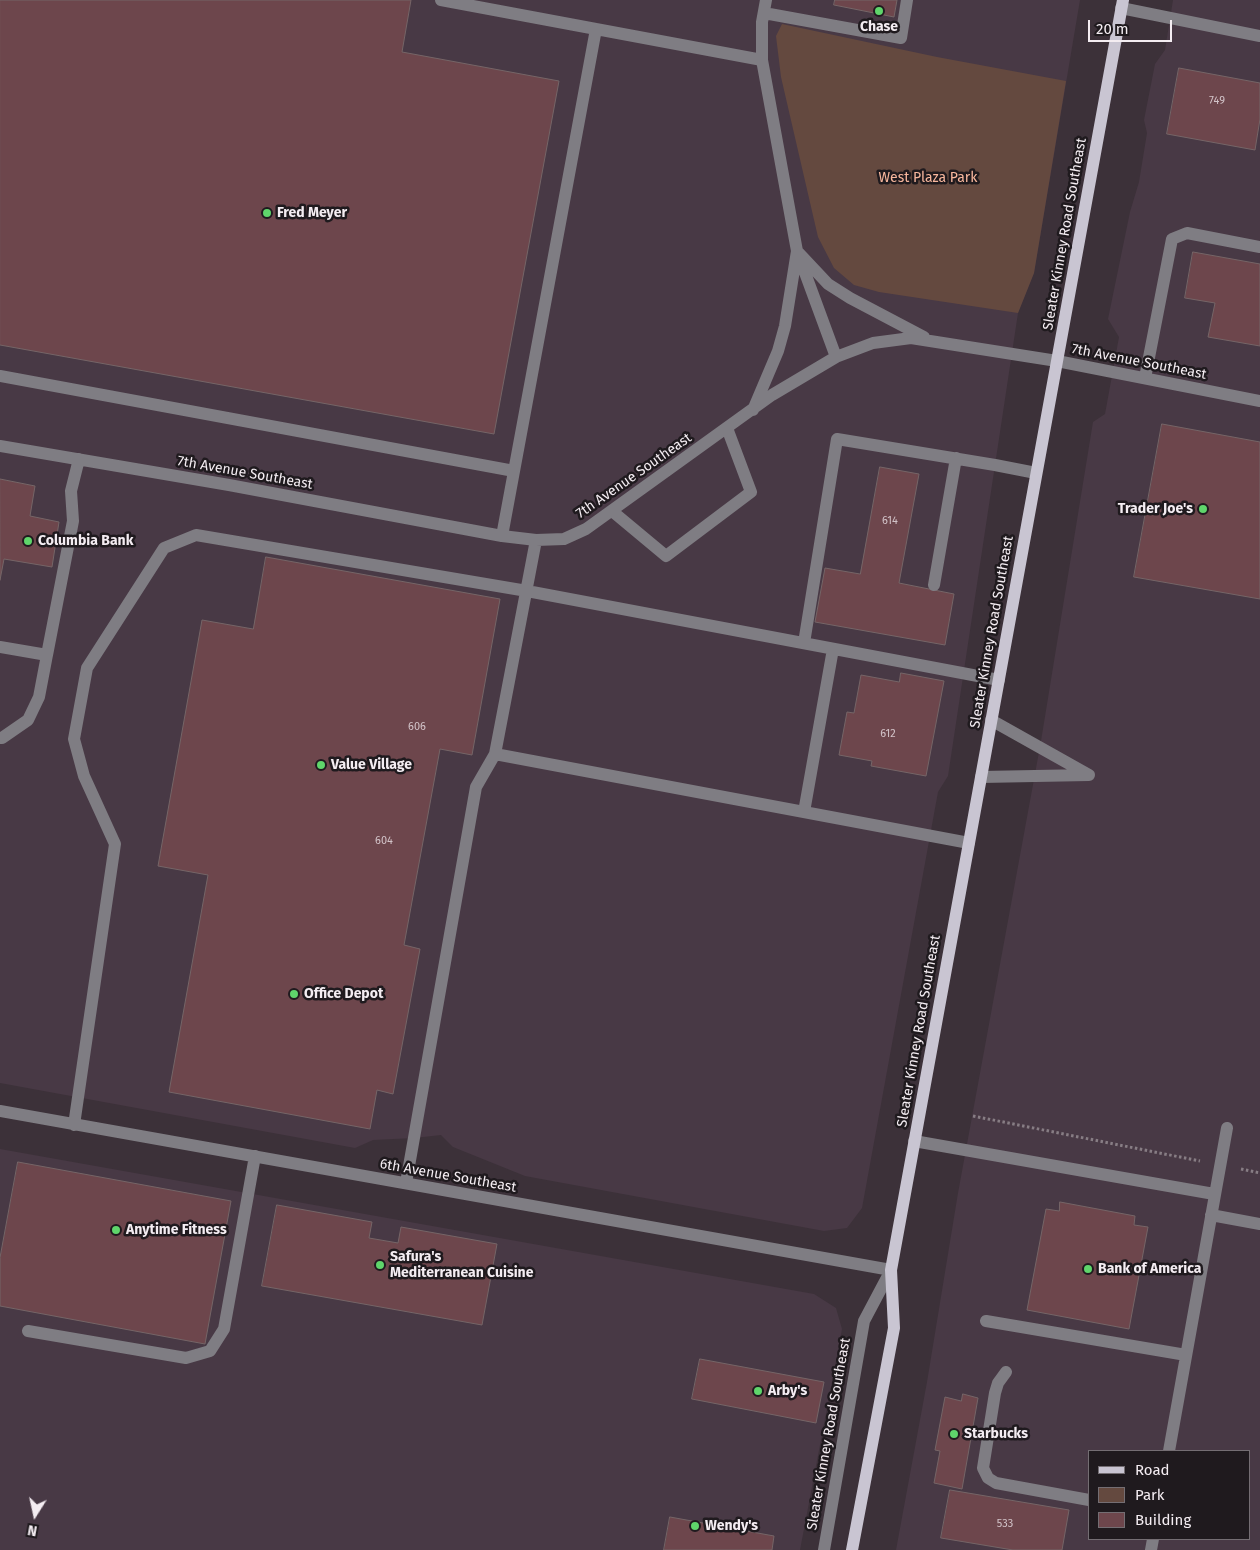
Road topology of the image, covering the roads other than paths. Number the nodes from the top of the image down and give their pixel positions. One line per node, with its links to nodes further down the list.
1 (441, 0): 6 (street)
2 (766, 0): 5 (street)
3 (907, 0): 5 (street)
4 (1122, 4): 7 (street); 13 (main road, Sleater Kinney Road Southeast)
5 (764, 13): 8 (street)
6 (596, 29): 8 (street); 22 (street)
7 (1260, 36)
8 (762, 60): 10 (street)
9 (1260, 247): 15 (street)
10 (797, 251): 11 (street); 12 (street); 17 (street)
11 (932, 342): 12 (street, 7th Avenue Southeast); 13 (street, 7th Avenue Southeast)
12 (836, 357): 17 (street, 7th Avenue Southeast)
13 (1057, 361): 15 (street, 7th Avenue Southeast); 23 (main road, Sleater Kinney Road Southeast)
14 (0, 376): 22 (street)
15 (1145, 378): 16 (street, 7th Avenue Southeast)
16 (1260, 401)
17 (752, 410): 18 (street, 7th Avenue Southeast)
18 (727, 428): 24 (street, 7th Avenue Southeast); 24 (street)
19 (0, 446): 21 (street, 7th Avenue Southeast)
20 (956, 458): 23 (street); 27 (street); 29 (street)
21 (79, 459): 25 (street, 7th Avenue Southeast); 32 (street)
22 (514, 470): 25 (street)
23 (1036, 473): 33 (main road, Sleater Kinney Road Southeast)
24 (612, 511): 26 (street, 7th Avenue Southeast)
25 (502, 536): 26 (street, 7th Avenue Southeast)
26 (536, 540): 28 (street)
27 (934, 585)
28 (527, 592): 29 (street); 36 (street); 41 (street)
29 (804, 643): 31 (street)
30 (0, 647): 32 (street)
31 (833, 649): 33 (street); 38 (street)
32 (48, 655): 35 (street)
33 (999, 680): 34 (main road, Sleater Kinney Road Southeast)
34 (991, 720): 37 (main road, Sleater Kinney Road Southeast); 37 (street)
35 (1, 742)
36 (496, 754): 38 (street); 45 (street)
37 (981, 777): 39 (main road, Sleater Kinney Road Southeast)
38 (804, 812): 39 (street)
39 (969, 843): 43 (main road, Sleater Kinney Road Southeast)
40 (0, 1110): 41 (street, 6th Avenue Southeast)
41 (74, 1125): 44 (street, 6th Avenue Southeast)
42 (1227, 1128): 46 (street)
43 (914, 1141): 46 (street); 49 (main road, Sleater Kinney Road Southeast)
44 (255, 1156): 45 (street, 6th Avenue Southeast); 51 (street)
45 (406, 1183): 49 (street, 6th Avenue Southeast)
46 (1214, 1194): 47 (street)
47 (1211, 1215): 48 (street); 52 (street)
48 (1260, 1224)
49 (891, 1270): 56 (street, Sleater Kinney Road Southeast); 57 (main road, Sleater Kinney Road Southeast)
50 (986, 1322): 52 (street)
51 (28, 1331)
52 (1186, 1355): 54 (street)
53 (1006, 1372): 55 (street)
54 (1168, 1450)
55 (1088, 1500)
56 (824, 1550)
57 (852, 1550)

